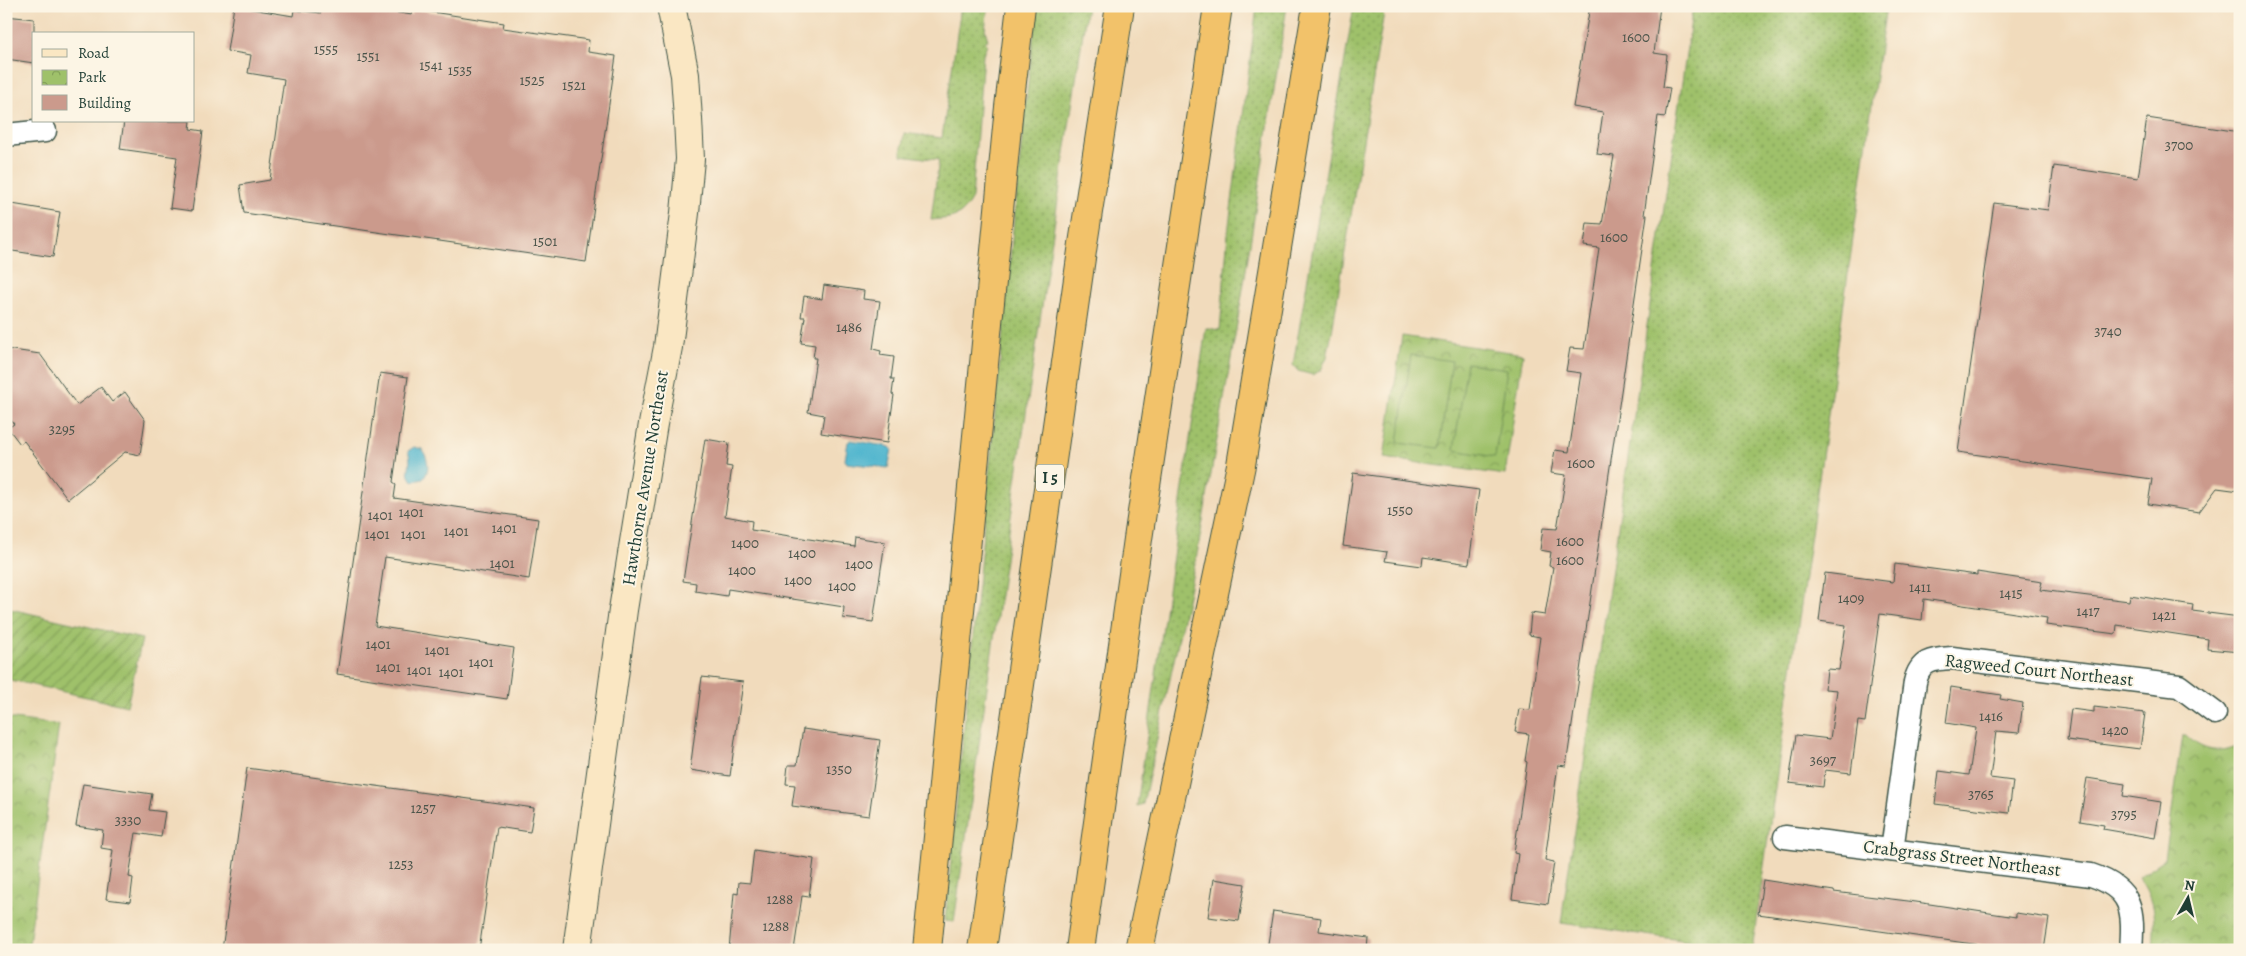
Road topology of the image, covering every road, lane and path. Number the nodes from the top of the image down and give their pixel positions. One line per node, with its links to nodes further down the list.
1 (672, 6): 11 (main road, Hawthorne Avenue Northeast)
2 (1021, 6): 12 (highway)
3 (1120, 6): 13 (highway, I 5)
4 (1218, 6): 14 (highway)
5 (1317, 6): 15 (highway)
6 (46, 131): 7 (street)
7 (6, 135)
8 (2215, 713): 10 (street, Ragweed Court Northeast)
9 (1785, 837): 10 (street, Crabgrass Street Northeast)
10 (1892, 850): 16 (street, Crabgrass Street Northeast)
11 (577, 950)
12 (927, 950)
13 (982, 950)
14 (1080, 950)
15 (1139, 950)
16 (2131, 950)

